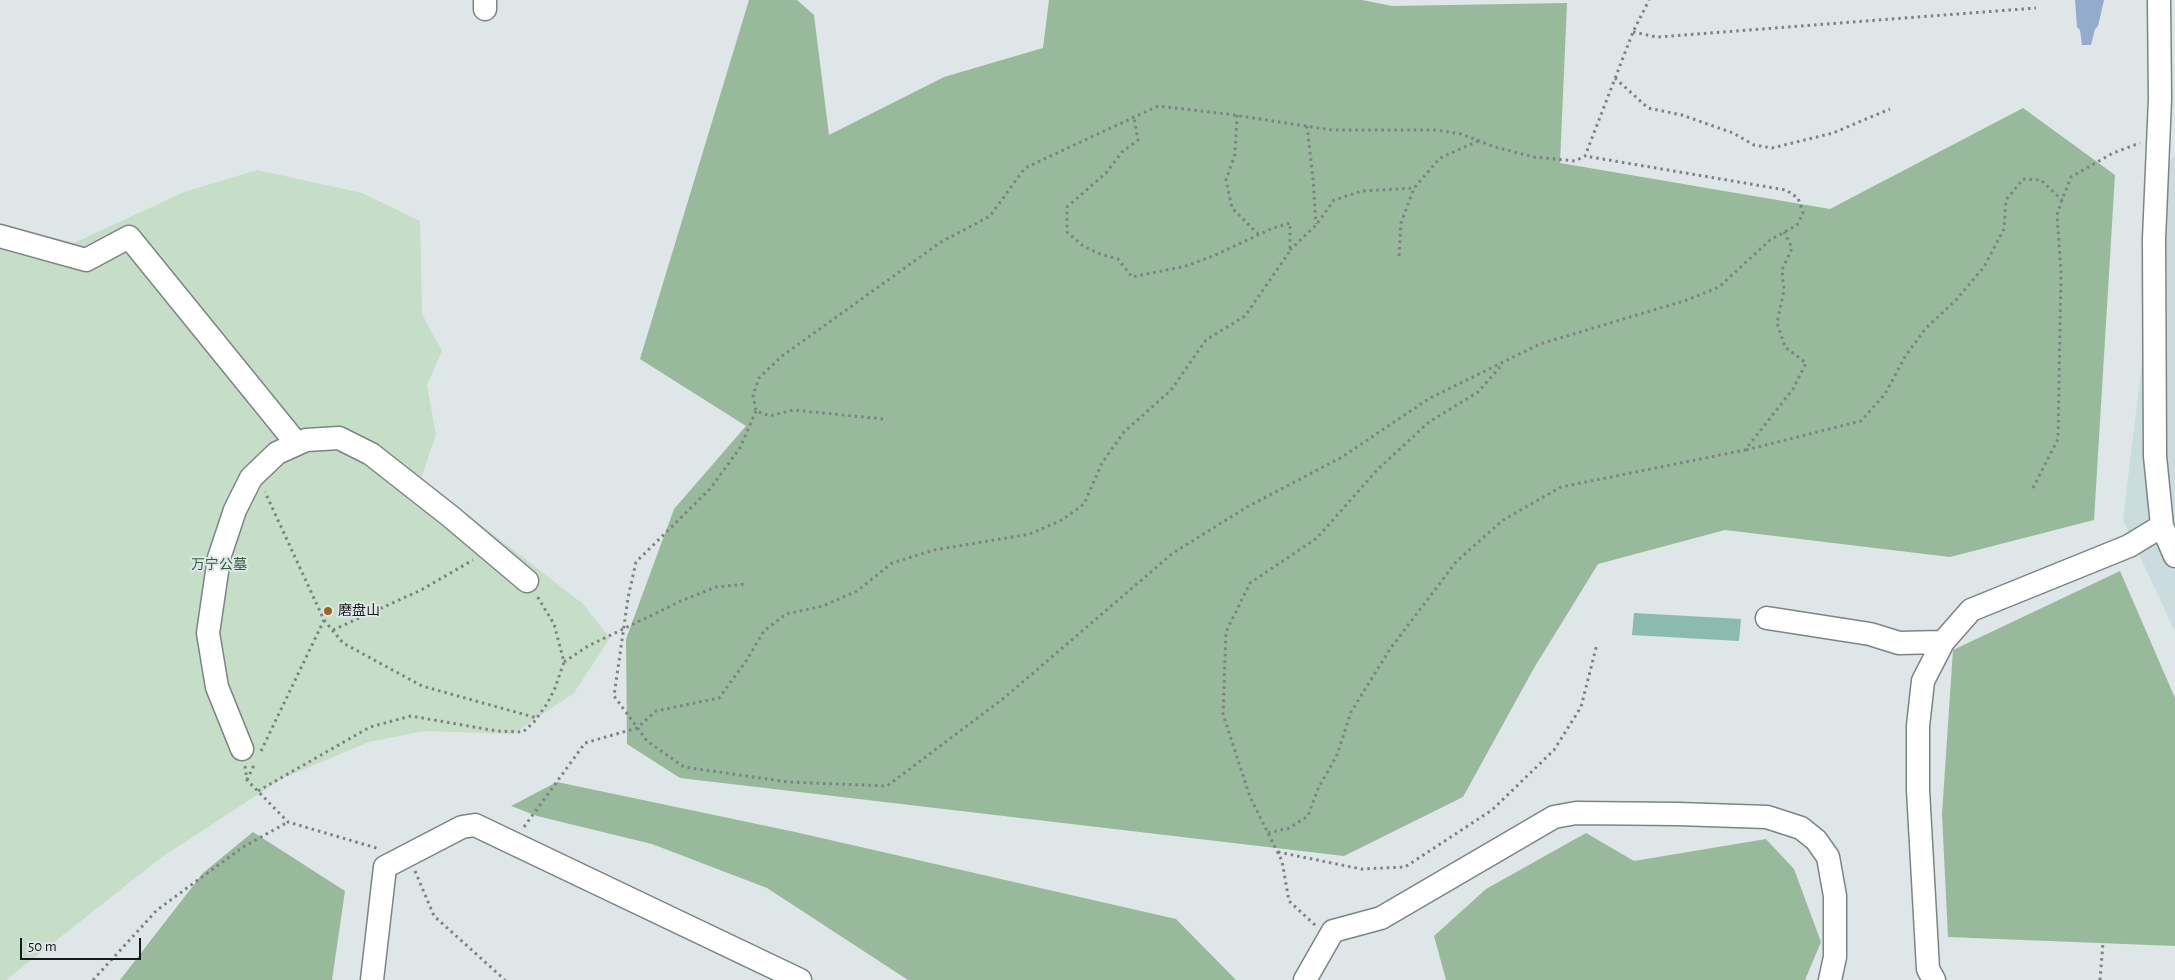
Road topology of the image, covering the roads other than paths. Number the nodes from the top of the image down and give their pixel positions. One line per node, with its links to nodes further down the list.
1 (2159, 0): 2 (street)
2 (2168, 84): 3 (street)
3 (2167, 137): 6 (street)
4 (0, 236): 5 (street)
5 (296, 444): 8 (street); 11 (street)
6 (2162, 526): 7 (street); 10 (street)
7 (2175, 556)
8 (527, 581)
9 (1768, 618): 10 (street)
10 (1943, 642): 16 (street)
11 (253, 755)
12 (372, 980): 13 (street)
13 (800, 980)
14 (1305, 980): 15 (street)
15 (1830, 980)
16 (1934, 980)

